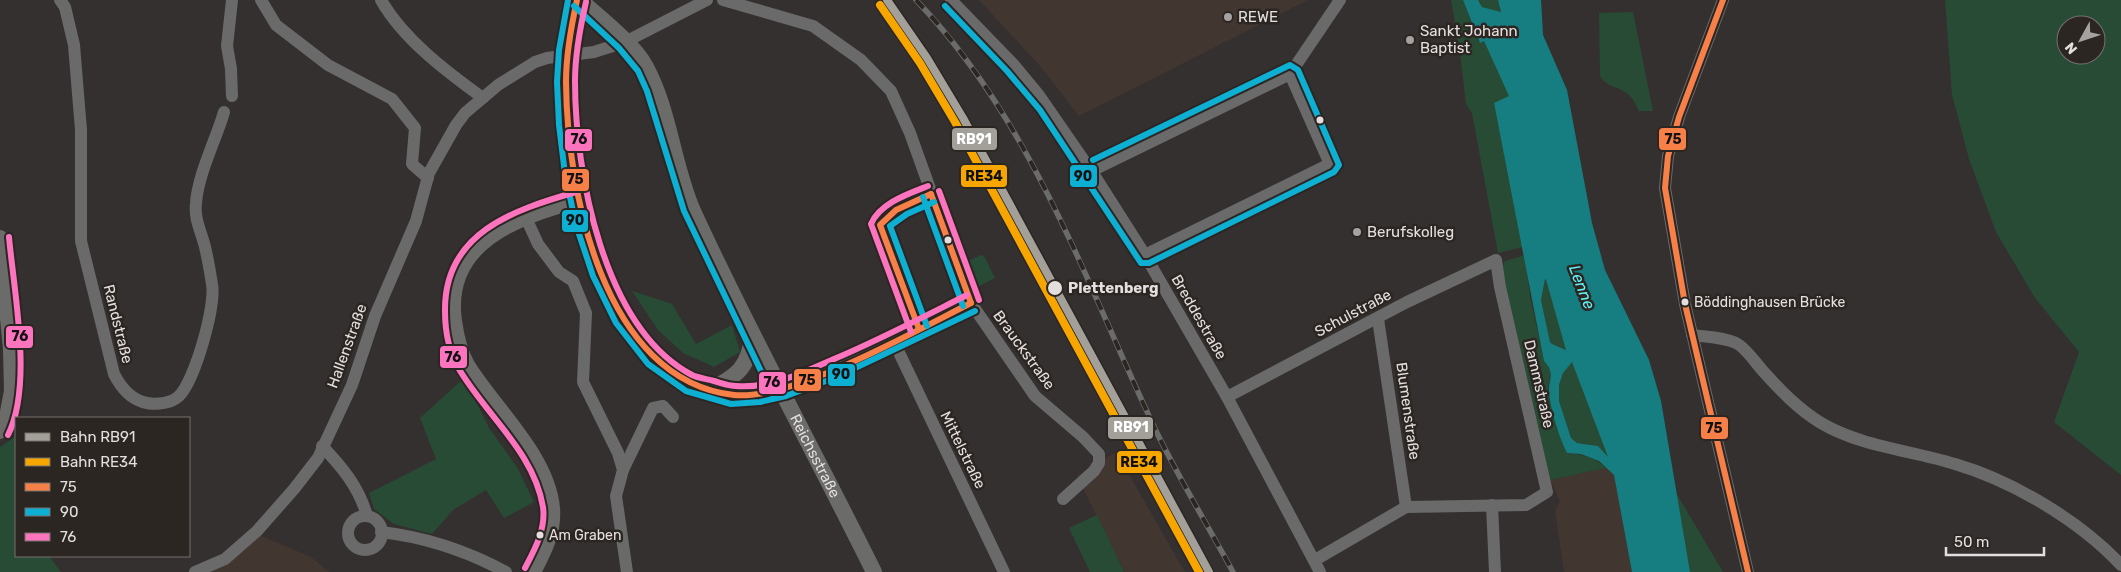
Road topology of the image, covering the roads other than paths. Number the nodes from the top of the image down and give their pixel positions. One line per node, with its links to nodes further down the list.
1 (60, 0): 15 (street, Randstraße)
2 (232, 0): 13 (street)
3 (261, 0): 17 (street)
4 (381, 0): 14 (street)
5 (579, 0): 11 (main road, Reichsstraße); 18 (main road)
6 (723, 0): 23 (street, Brauckstraße)
7 (951, 0): 16 (street, Breddestraße)
8 (1340, 0): 12 (street)
9 (1723, 0): 26 (street)
10 (704, 1): 11 (street, Hallenstraße)
11 (624, 42): 14 (street, Hallenstraße); 25 (main road, Reichsstraße)
12 (1290, 74): 16 (street); 21 (street)
13 (232, 96)
14 (483, 98): 17 (street, Hallenstraße)
15 (224, 112)
16 (1091, 171): 21 (street, Breddestraße)
17 (428, 178): 34 (street, Hallenstraße)
18 (578, 200): 19 (main road); 28 (main road)
19 (526, 218): 35 (street); 45 (main road)
20 (0, 238): 31 (main road)
21 (1144, 255): 30 (street, Breddestraße)
22 (1496, 260): 24 (street, Schulstraße); 37 (street, Dammstraße)
23 (971, 303): 27 (street); 36 (street, Brauckstraße)
24 (1378, 319): 30 (street, Schulstraße); 38 (street, Blumenstraße)
25 (754, 335): 28 (main road); 29 (main road, Reichsstraße)
26 (1692, 335): 42 (street); 51 (street)
27 (894, 342): 29 (street); 48 (street, Mittelstraße)
28 (710, 390): 29 (main road)
29 (780, 390): 47 (main road, Reichsstraße)
30 (1227, 397): 41 (street, Breddestraße)
31 (5, 410): 33 (main road)
32 (673, 417): 35 (street)
33 (0, 431)
34 (322, 446): 39 (street); 43 (street, Hallenstraße)
35 (623, 470): 46 (street)
36 (1063, 499)
37 (1492, 505): 38 (street); 50 (street)
38 (1406, 507): 41 (street)
39 (367, 516): 40 (street); 40 (street)
40 (381, 532): 44 (street)
41 (1315, 560): 49 (street, Breddestraße)
42 (2121, 565)
43 (195, 572)
44 (506, 572)
45 (532, 572)
46 (627, 572)
47 (874, 572)
48 (1004, 572)
49 (1320, 572)
50 (1494, 572)
51 (1748, 572)

